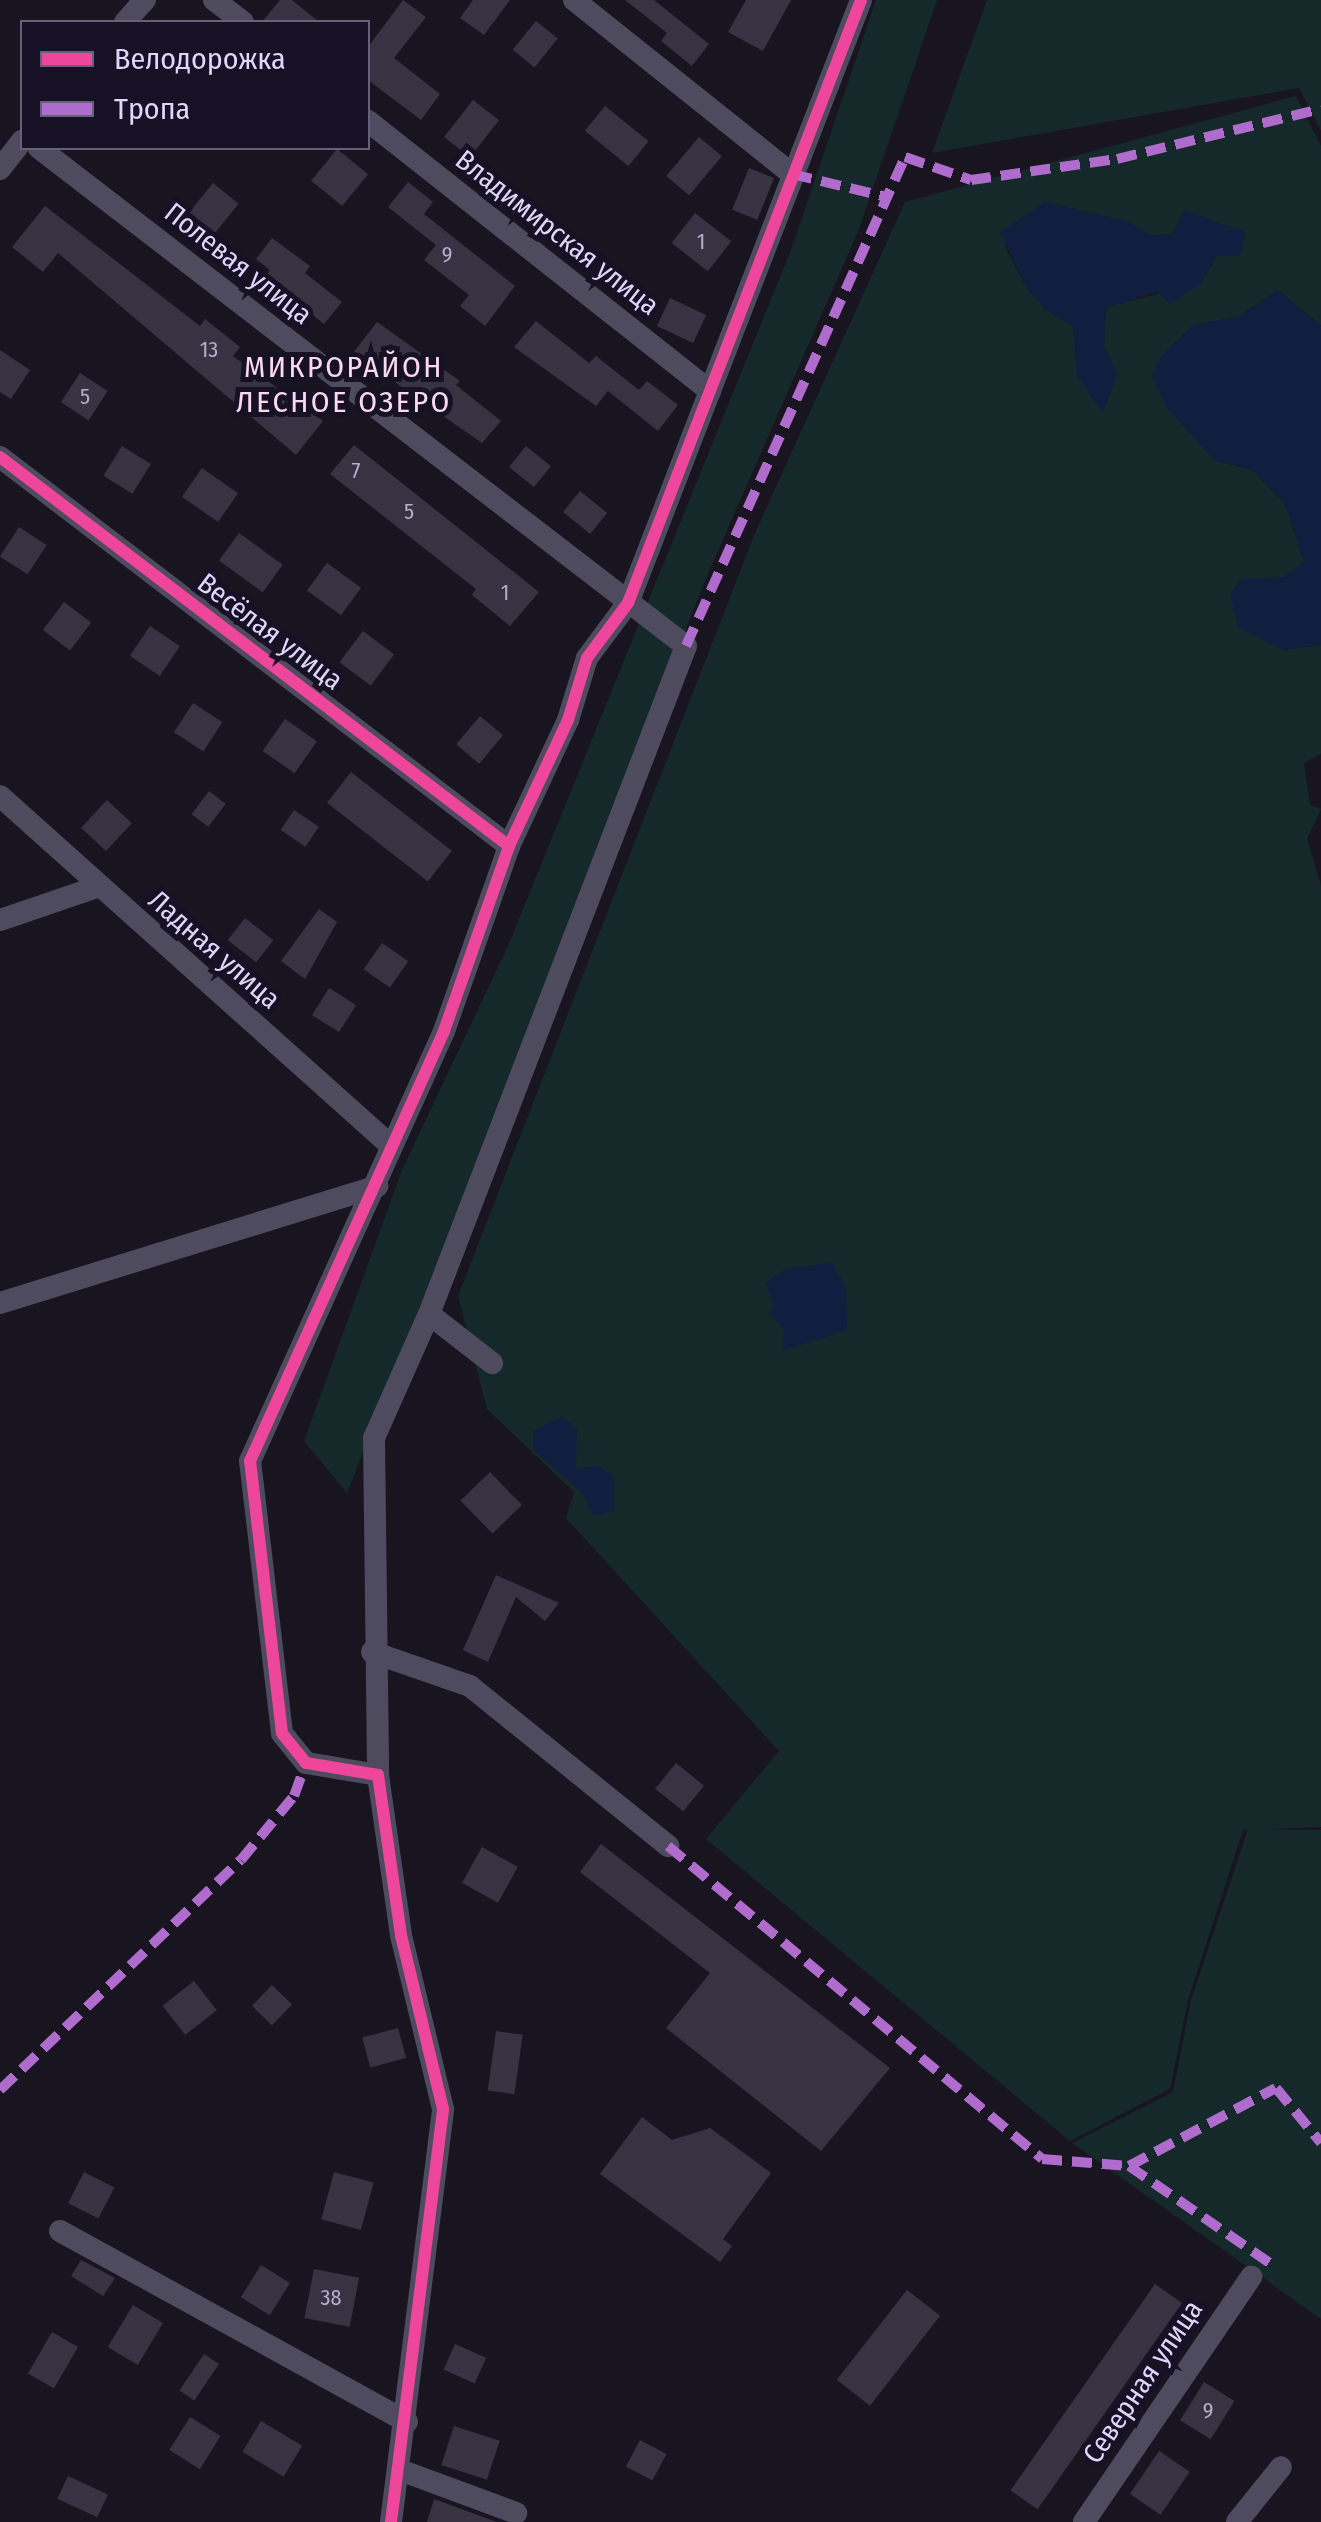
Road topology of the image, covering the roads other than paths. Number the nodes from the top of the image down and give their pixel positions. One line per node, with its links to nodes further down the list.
1 (145, 0): 5 (street)
2 (214, 0): 6 (street)
3 (574, 0): 11 (street)
4 (861, 0): 11 (street)
5 (128, 20)
6 (240, 20)
7 (370, 123): 12 (street, Владимирская улица)
8 (20, 144): 10 (street)
9 (42, 150): 14 (street, Полевая улица)
10 (0, 169)
11 (792, 174): 12 (street)
12 (710, 391): 14 (street)
13 (0, 457): 16 (street, Весёлая улица)
14 (628, 603): 16 (street); 22 (street, Полевая улица)
15 (0, 796): 17 (street, Ладная улица)
16 (508, 846): 19 (street)
17 (98, 887): 18 (street); 19 (street, Ладная улица)
18 (0, 920)
19 (390, 1145): 20 (street)
20 (377, 1186): 21 (street); 25 (street)
21 (0, 1303)
22 (428, 1314): 23 (street); 24 (street)
23 (492, 1363)
24 (372, 1652): 25 (street); 26 (street)
25 (378, 1775): 29 (street)
26 (668, 1846)
27 (60, 2231): 29 (street)
28 (1250, 2276): 34 (street, Северная улица)
29 (407, 2422): 31 (street)
30 (1281, 2467): 35 (street)
31 (400, 2470): 32 (street); 33 (street)
32 (516, 2512)
33 (392, 2522)
34 (1084, 2522)
35 (1237, 2522)

